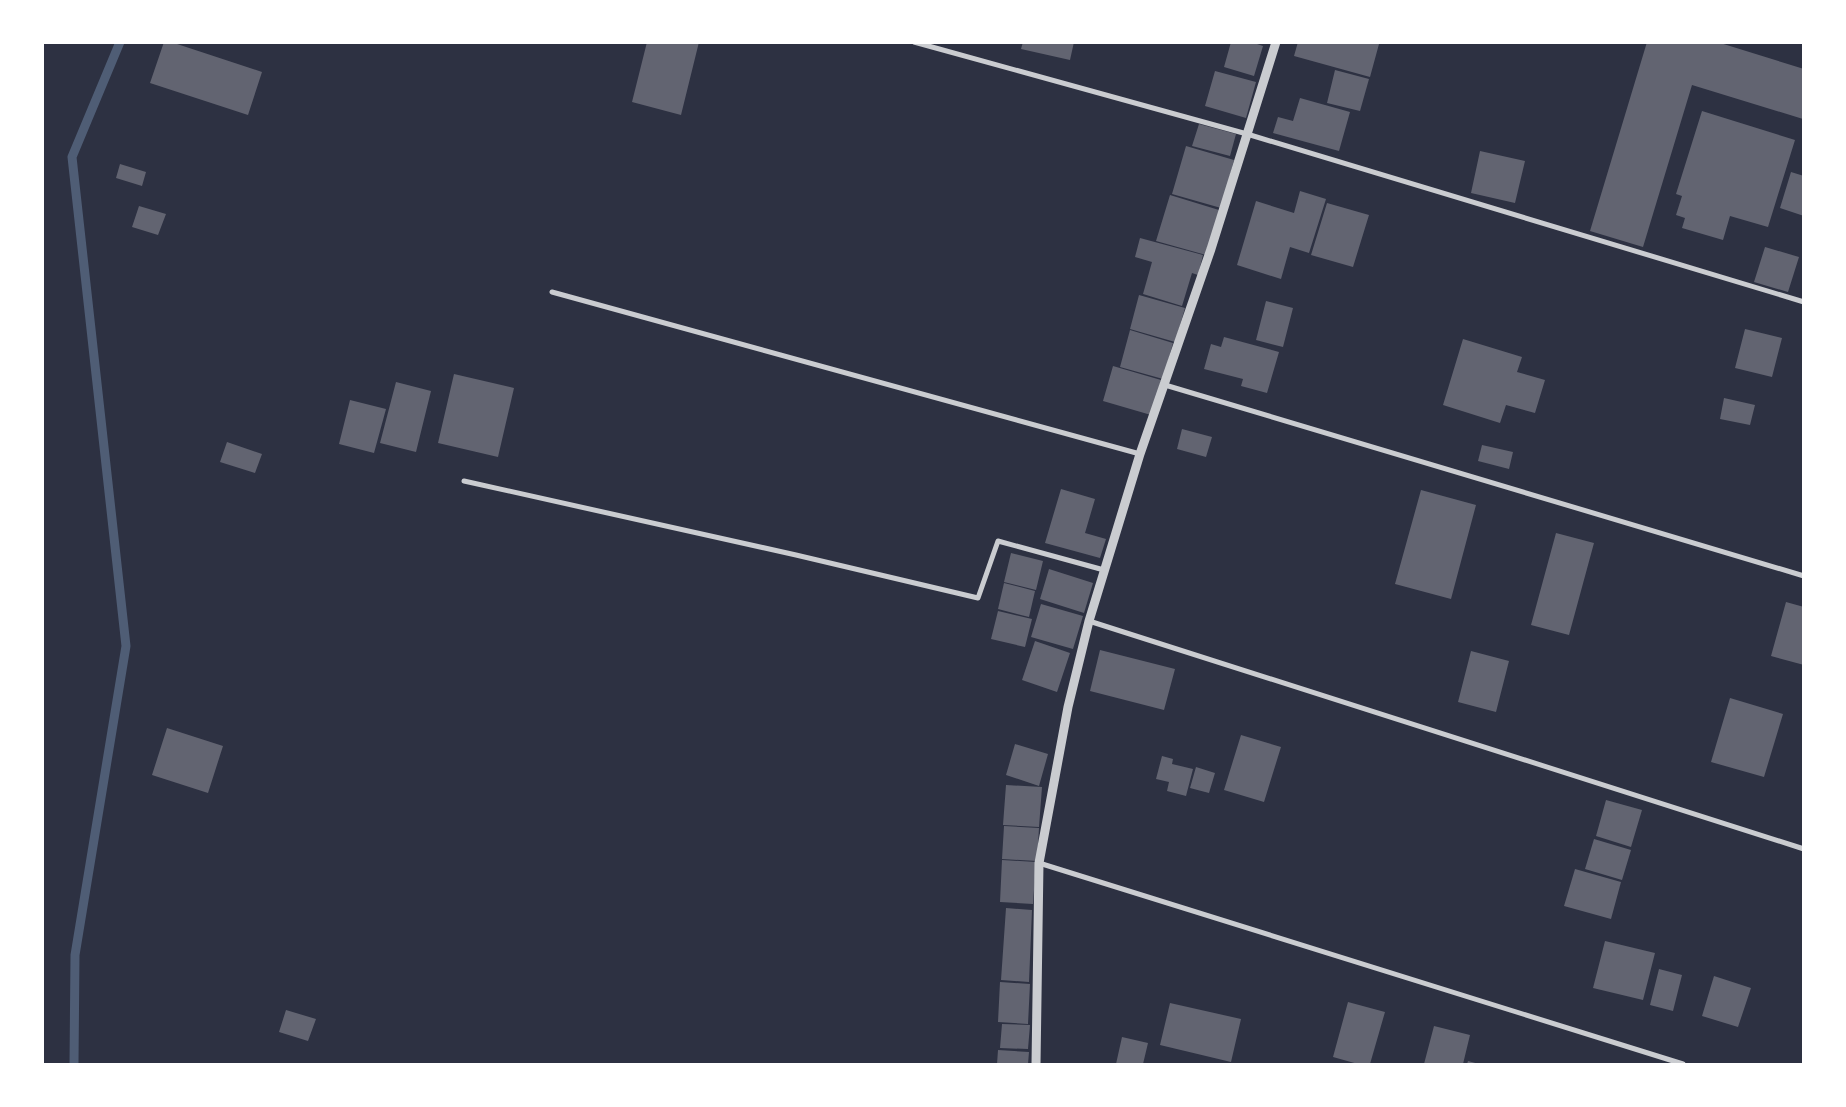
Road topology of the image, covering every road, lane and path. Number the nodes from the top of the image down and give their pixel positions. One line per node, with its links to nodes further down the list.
1 (914, 42): 3 (street)
2 (1276, 42): 3 (street)
3 (1248, 134): 5 (street); 6 (street)
4 (552, 292): 7 (street)
5 (1804, 302)
6 (1165, 385): 7 (street); 10 (street)
7 (1140, 454): 9 (street)
8 (464, 481): 9 (street)
9 (1104, 570): 11 (street)
10 (1804, 576)
11 (1089, 621): 12 (street); 13 (street)
12 (1804, 849)
13 (1039, 862): 14 (street); 15 (street)
14 (1036, 1064)
15 (1683, 1064)

